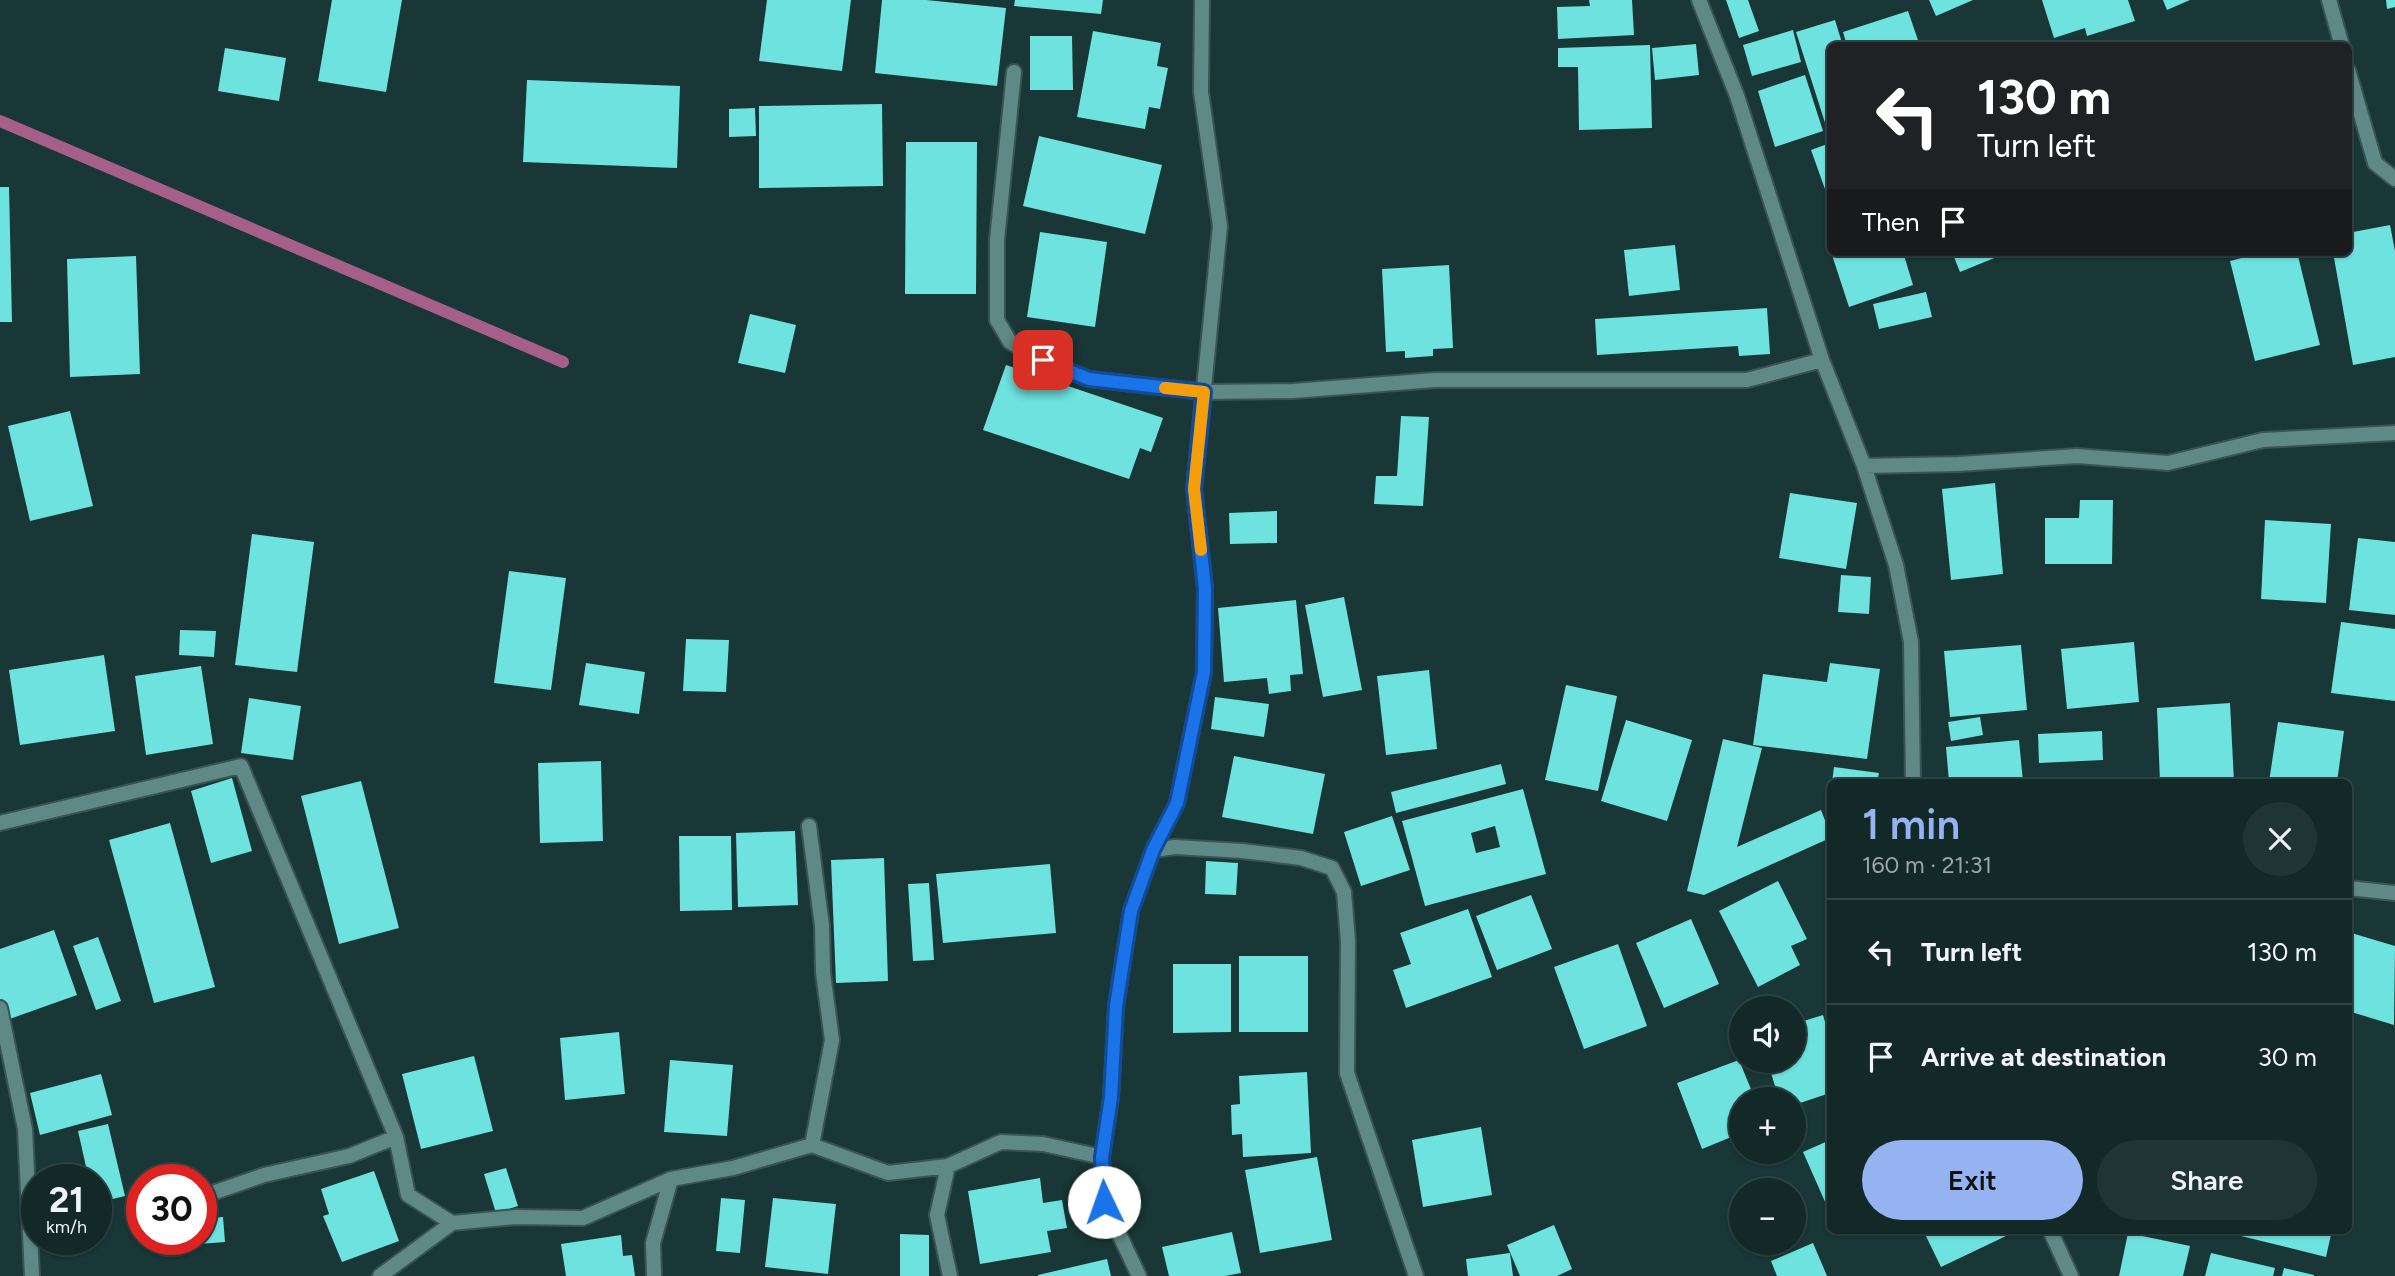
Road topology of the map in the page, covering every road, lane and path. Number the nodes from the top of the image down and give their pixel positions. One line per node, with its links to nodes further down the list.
1 (1202, 0): 9 (street)
2 (1699, 0): 8 (street)
3 (2329, 0): 4 (street)
4 (2341, 42)
5 (1014, 72): 9 (street)
6 (2352, 84): 7 (street)
7 (2395, 179)
8 (1822, 360): 9 (street); 11 (street)
9 (1204, 392): 15 (street)
10 (2395, 433): 11 (street)
11 (1864, 466): 12 (street)
12 (1913, 779)
13 (0, 823): 19 (street)
14 (809, 826): 20 (street)
15 (1153, 850): 21 (street); 32 (street)
16 (2352, 888): 17 (street)
17 (2395, 893)
18 (0, 1008): 27 (street)
19 (396, 1137): 24 (street); 25 (street)
20 (812, 1145): 22 (street); 23 (street)
21 (1102, 1157): 22 (street); 31 (street)
22 (948, 1166): 30 (street)
23 (671, 1180): 25 (street); 29 (street)
24 (217, 1191)
25 (452, 1223): 28 (street)
26 (2052, 1234): 33 (street)
27 (32, 1276)
28 (380, 1276)
29 (654, 1276)
30 (950, 1276)
31 (1139, 1276)
32 (1416, 1276)
33 (2071, 1276)

